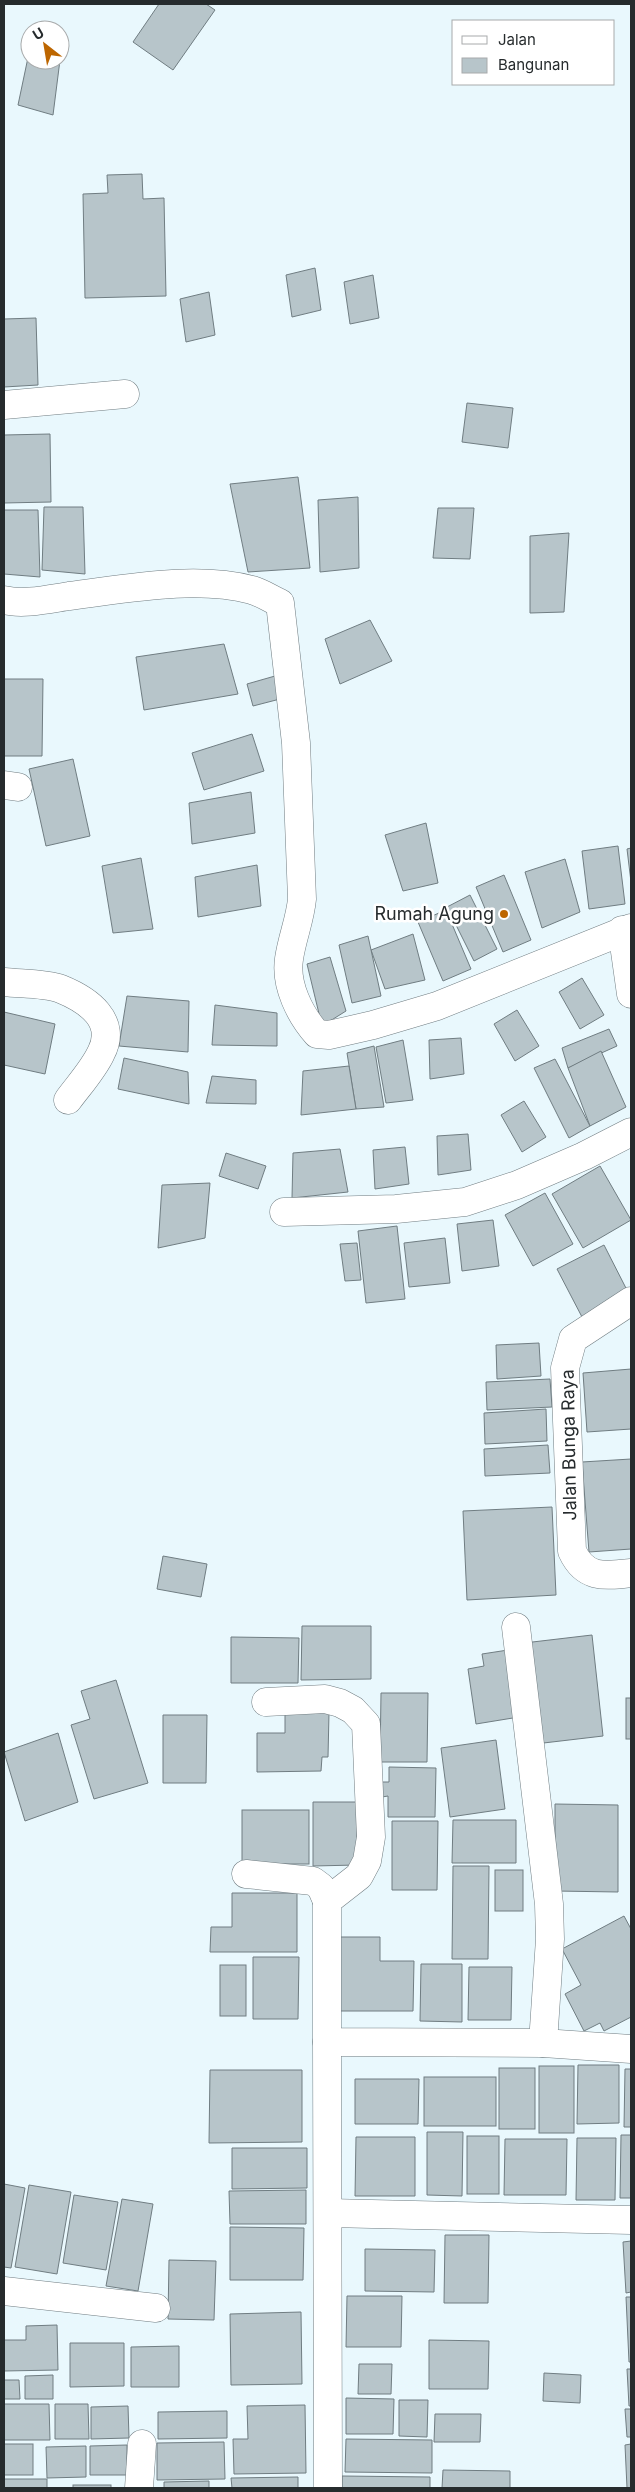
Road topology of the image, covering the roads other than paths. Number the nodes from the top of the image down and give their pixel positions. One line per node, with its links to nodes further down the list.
1 (125, 394): 2 (street)
2 (4, 405)
3 (4, 600): 4 (street)
4 (627, 929): 6 (street)
5 (4, 982): 7 (street)
6 (631, 994)
7 (68, 1100)
8 (631, 1132): 9 (street)
9 (284, 1212)
10 (631, 1301): 11 (street, Jalan Bunga Raya)
11 (631, 1573)
12 (516, 1627): 17 (street)
13 (266, 1702): 15 (street)
14 (246, 1874): 15 (street)
15 (327, 1901): 16 (street)
16 (326, 2042): 17 (street); 19 (street)
17 (543, 2043): 18 (street)
18 (631, 2049)
19 (329, 2213): 20 (street); 25 (street)
20 (631, 2220)
21 (4, 2290): 22 (street)
22 (156, 2308)
23 (142, 2444): 24 (street)
24 (140, 2488)
25 (328, 2488)

